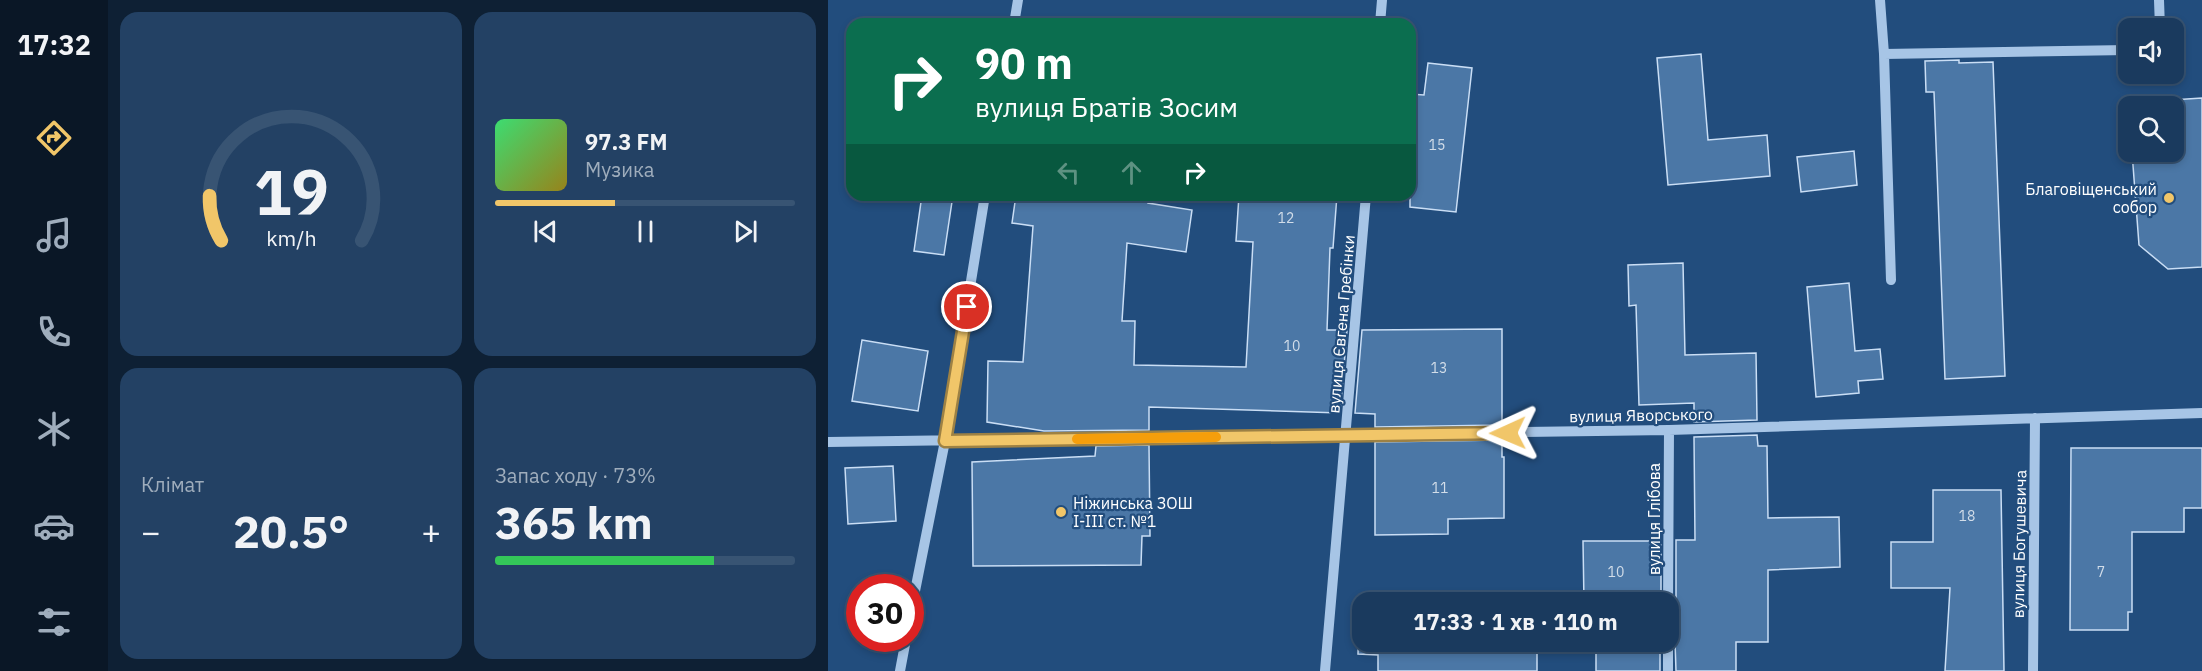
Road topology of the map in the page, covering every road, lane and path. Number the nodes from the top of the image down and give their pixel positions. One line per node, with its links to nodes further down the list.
1 (1018, 0): 5 (street)
2 (1382, 0): 6 (street)
3 (1880, 0): 9 (street)
4 (2158, 0): 7 (street)
5 (1015, 18)
6 (1380, 18)
7 (2159, 18)
8 (2118, 50): 9 (street)
9 (1884, 54): 12 (street)
10 (985, 201): 17 (street)
11 (1366, 201): 16 (street, вулиця Євгена Гребінки)
12 (1891, 280)
13 (2202, 413): 14 (street, вулиця Яворського)
14 (2035, 418): 15 (street, вулиця Яворського); 26 (street, вулиця Богушевича)
15 (1669, 430): 16 (street, вулиця Яворського); 20 (street, вулиця Глібова)
16 (1346, 436): 17 (street, вулиця Яворського); 24 (street, вулиця Євгена Гребінки)
17 (945, 441): 18 (street, вулиця Яворського); 19 (street)
18 (828, 442)
19 (918, 574)
20 (1668, 592)
21 (904, 652): 23 (street)
22 (1668, 652): 25 (street)
23 (900, 671)
24 (1326, 671)
25 (1668, 671)
26 (2033, 671)

